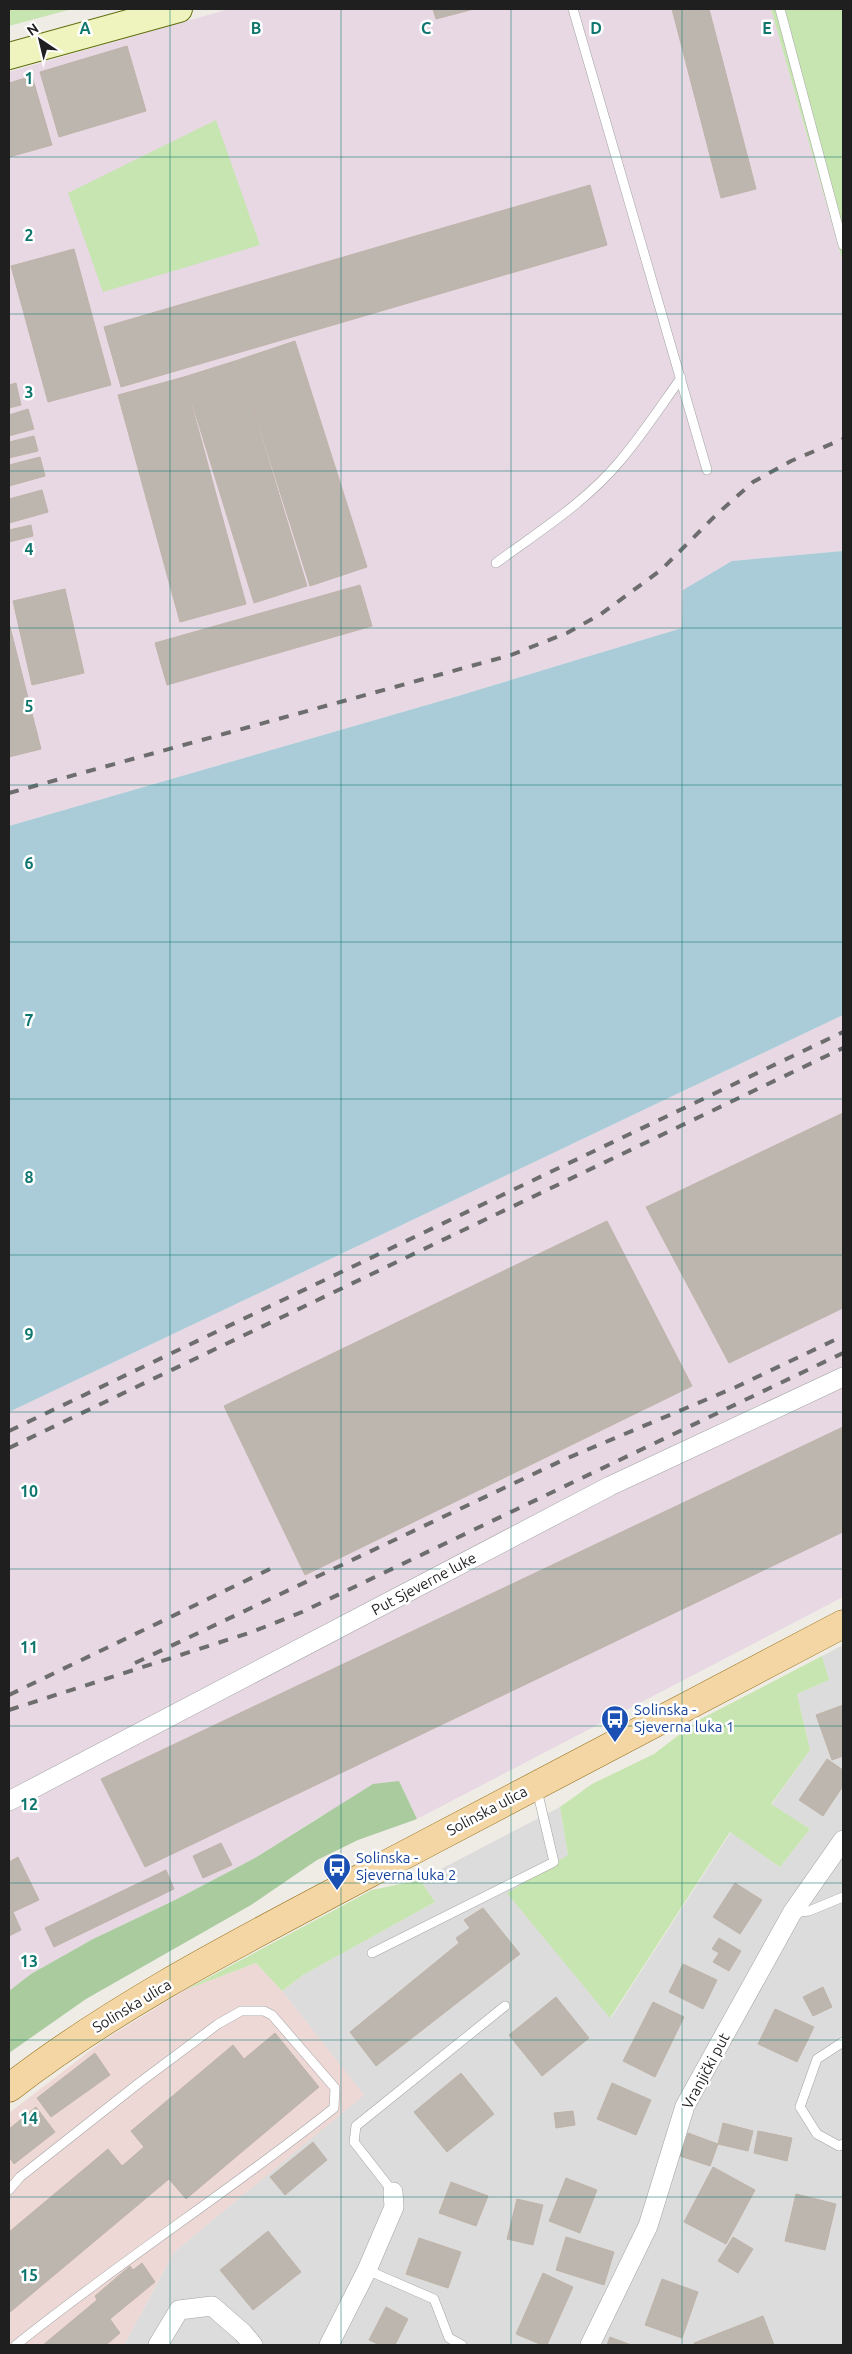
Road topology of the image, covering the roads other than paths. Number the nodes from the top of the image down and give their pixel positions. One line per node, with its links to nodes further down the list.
1 (179, 9): 4 (main road)
2 (573, 9): 6 (lane)
3 (780, 9): 5 (lane)
4 (9, 56)
5 (843, 245)
6 (681, 378): 7 (lane); 8 (lane)
7 (708, 470)
8 (496, 563)
9 (843, 1376): 12 (street, Put Sjeverne luke)
10 (843, 1624): 11 (main road, Solinska ulica)
11 (536, 1784): 16 (lane); 19 (main road, Solinska ulica)
12 (9, 1801)
13 (843, 1840): 15 (street, Vranjički put)
14 (843, 1897): 15 (lane)
15 (792, 1913): 29 (street, Vranjički put)
16 (372, 1953)
17 (505, 2006): 22 (lane)
18 (843, 2042): 20 (lane)
19 (9, 2088)
20 (843, 2144)
21 (9, 2190): 24 (lane)
22 (393, 2192): 23 (street)
23 (367, 2270): 27 (street); 28 (lane)
24 (16, 2345)
25 (158, 2345): 26 (street)
26 (251, 2345)
27 (329, 2345)
28 (462, 2345)
29 (590, 2345)

